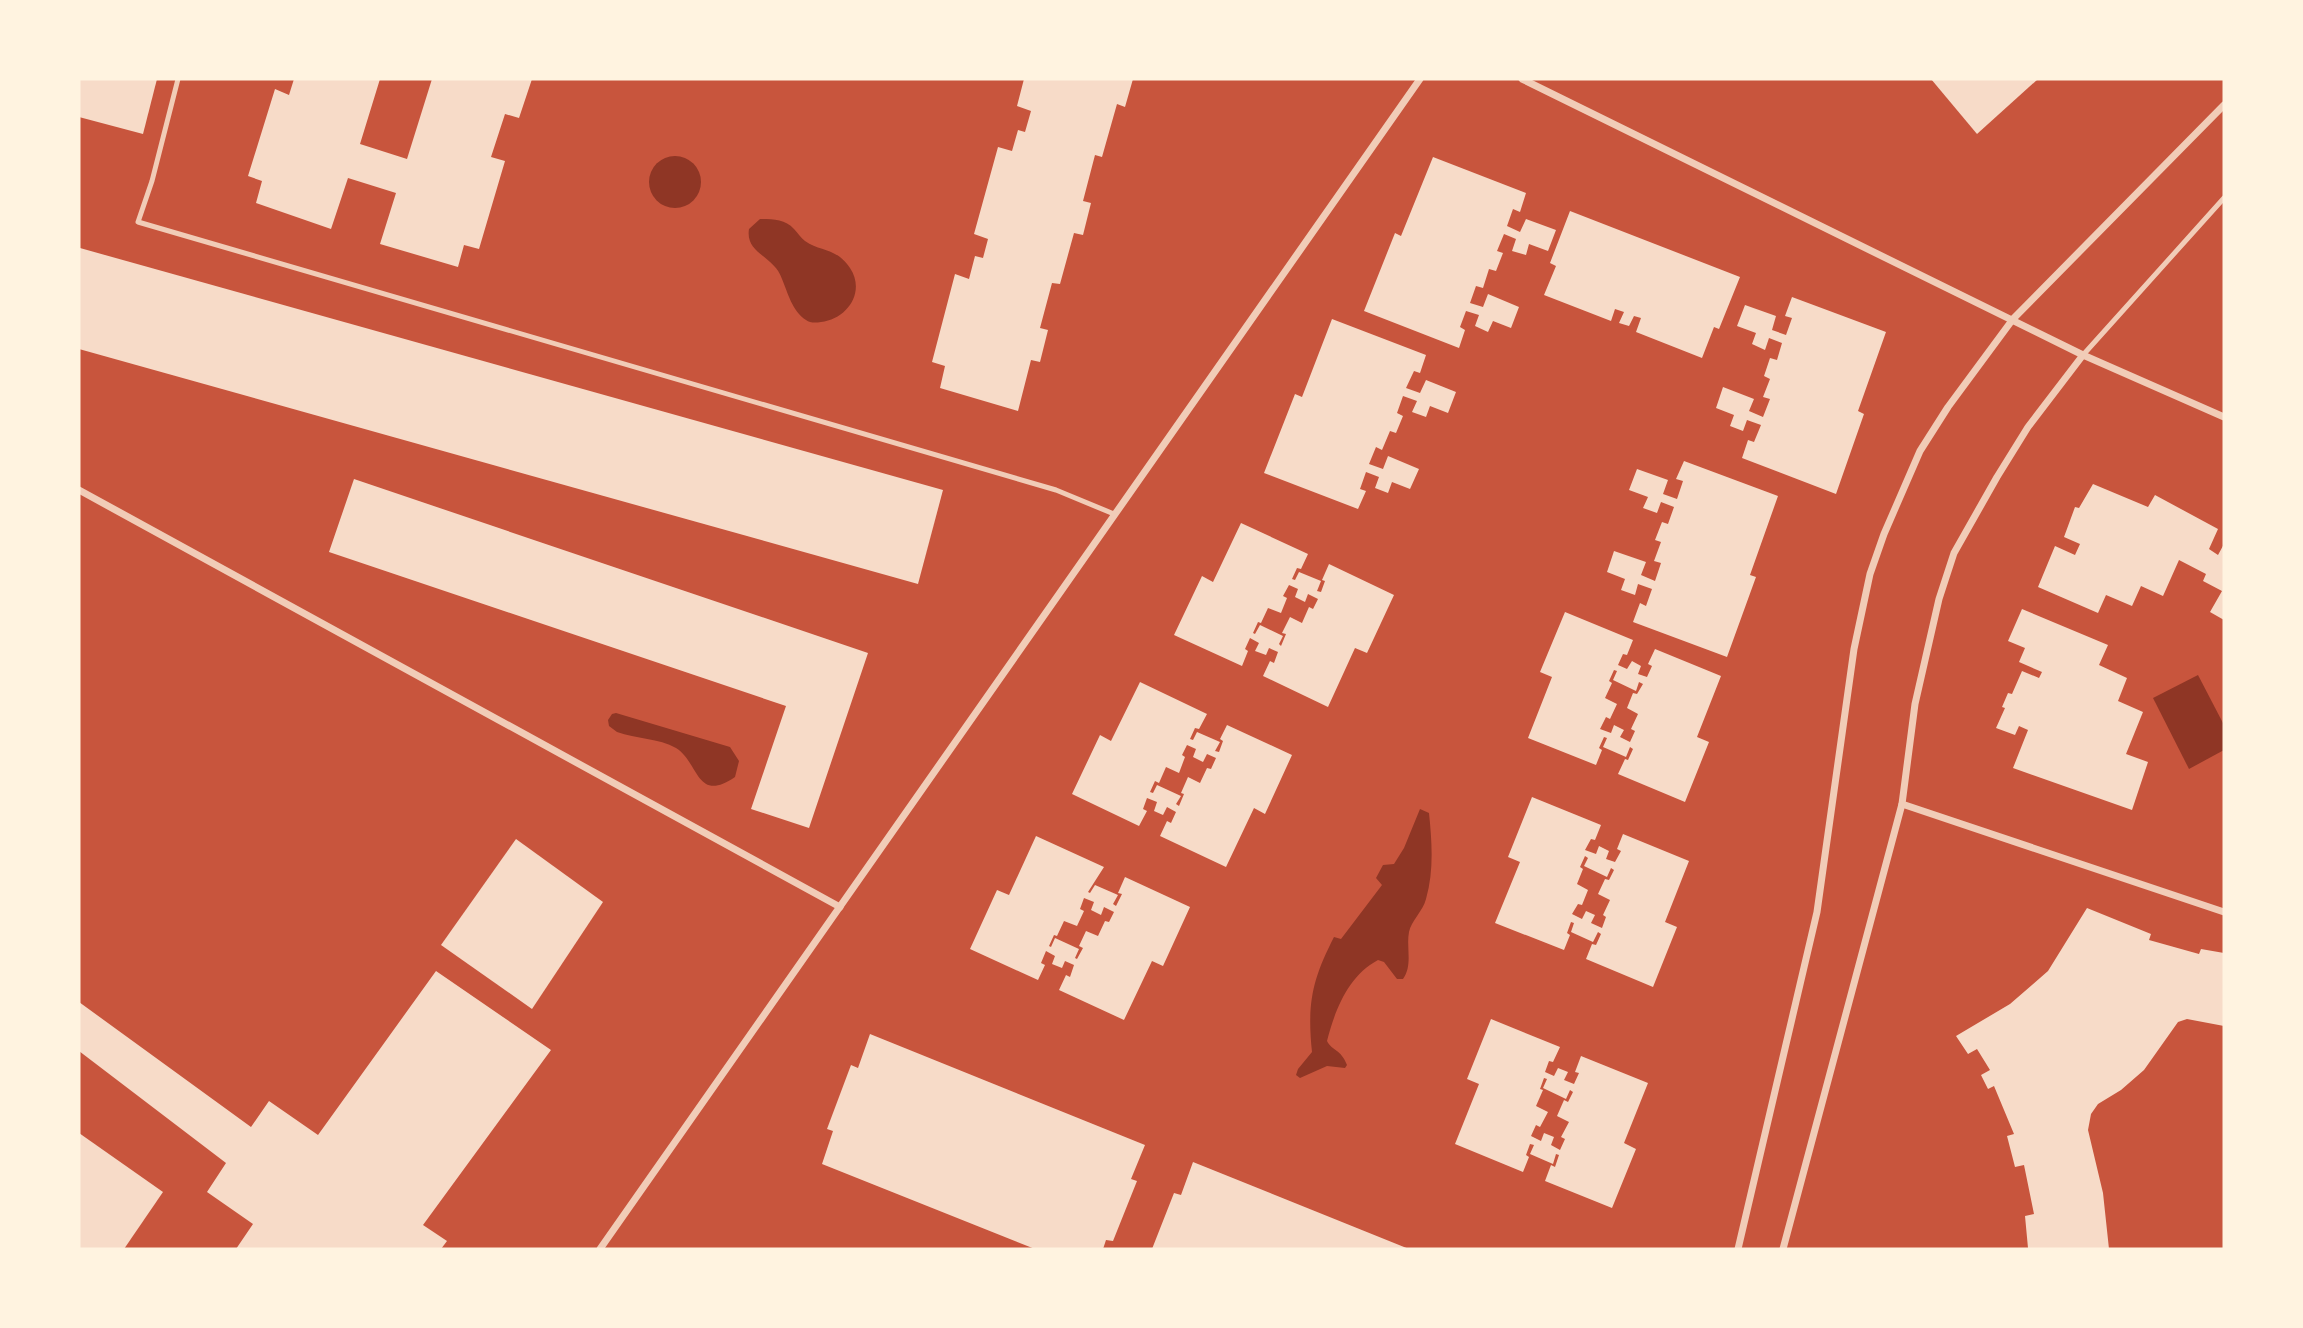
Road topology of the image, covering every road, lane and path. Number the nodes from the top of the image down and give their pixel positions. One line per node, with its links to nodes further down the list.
1 (178, 79): 10 (lane)
2 (1420, 79): 10 (street)
3 (1522, 79): 6 (street)
4 (2224, 105): 6 (street)
5 (2224, 198): 7 (lane)
6 (2013, 319): 7 (street); 15 (street)
7 (2083, 355): 8 (street); 11 (street)
8 (2224, 417)
9 (79, 490): 12 (street)
10 (1114, 514): 12 (street)
11 (1902, 804): 13 (street); 16 (street)
12 (840, 907): 14 (street)
13 (2224, 912)
14 (600, 1249)
15 (1738, 1249)
16 (1783, 1249)

